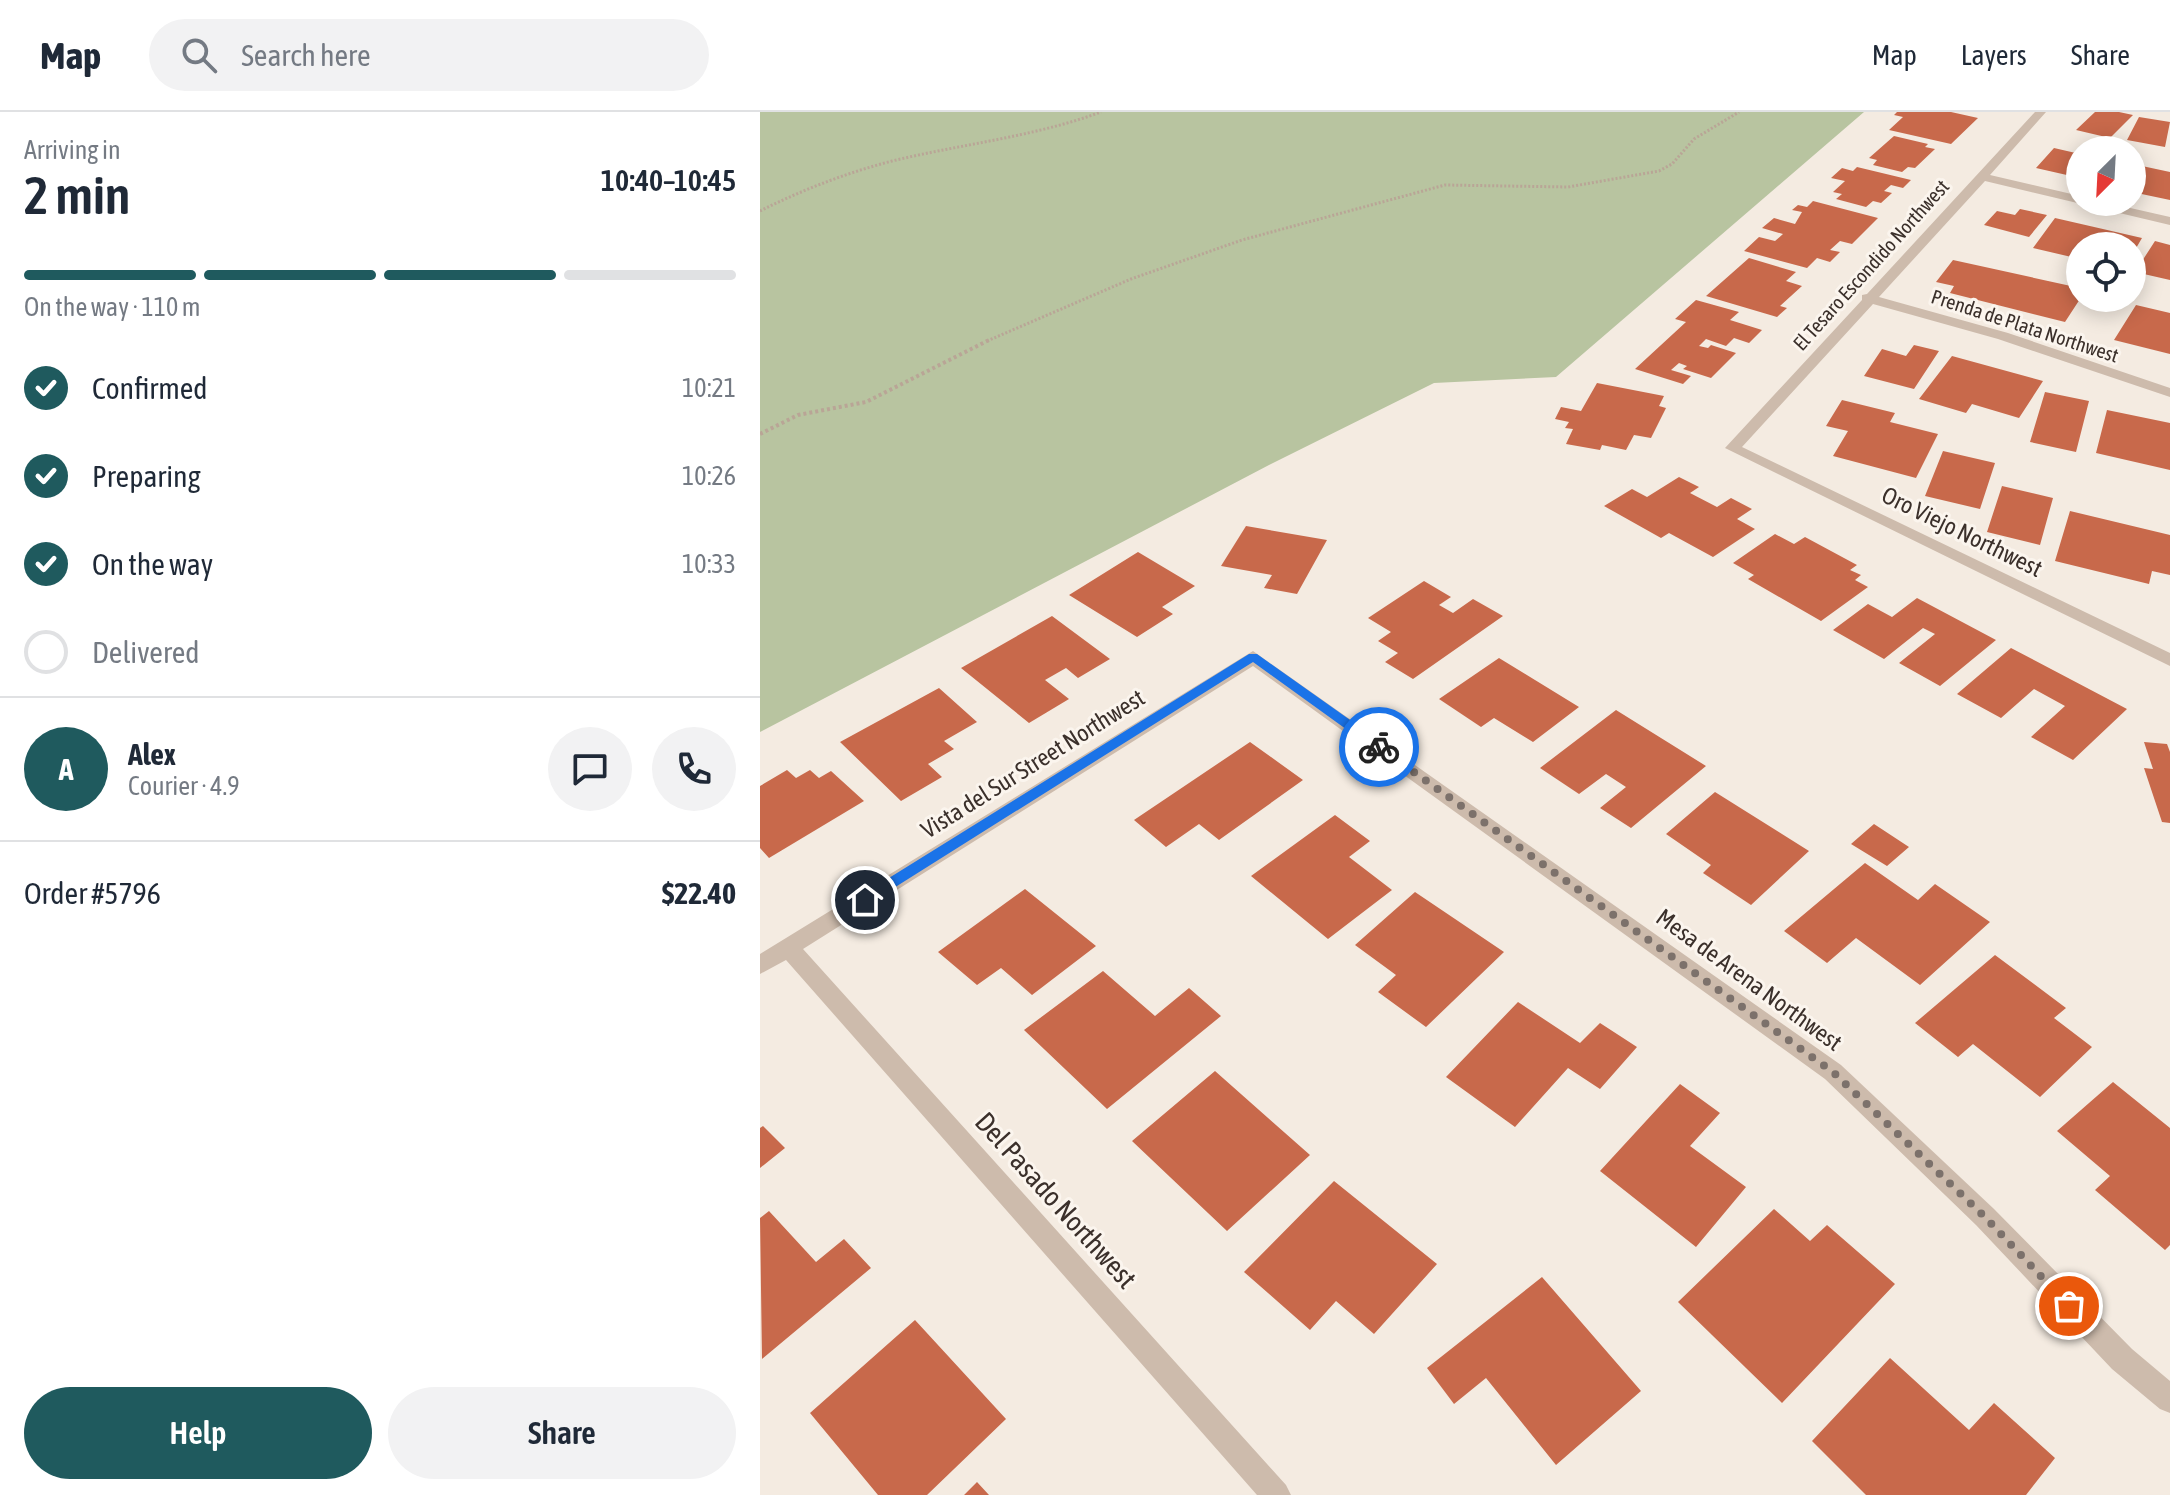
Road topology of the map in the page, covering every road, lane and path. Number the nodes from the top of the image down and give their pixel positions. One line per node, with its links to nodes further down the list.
1 (1101, 112): 6 (path)
2 (1739, 112): 11 (path)
3 (2041, 112): 4 (street, El Tesaro Escondido Northwest)
4 (1980, 176): 5 (street); 9 (street, El Tesaro Escondido Northwest)
5 (2066, 197)
6 (760, 211)
7 (2146, 215): 8 (street)
8 (2170, 221)
9 (1867, 298): 10 (street, Prenda de Plata Northwest); 12 (street, El Tesaro Escondido Northwest)
10 (2170, 393)
11 (760, 434)
12 (1733, 448): 14 (street, Oro Viejo Northwest)
13 (1253, 657): 15 (street, Vista del Sur Street Northwest); 17 (street, Mesa de Arena Northwest)
14 (2170, 660)
15 (788, 948): 16 (street, Vista del Sur Street Northwest); 18 (street, Del Pasado Northwest)
16 (760, 965)
17 (2170, 1399)
18 (1276, 1495)

